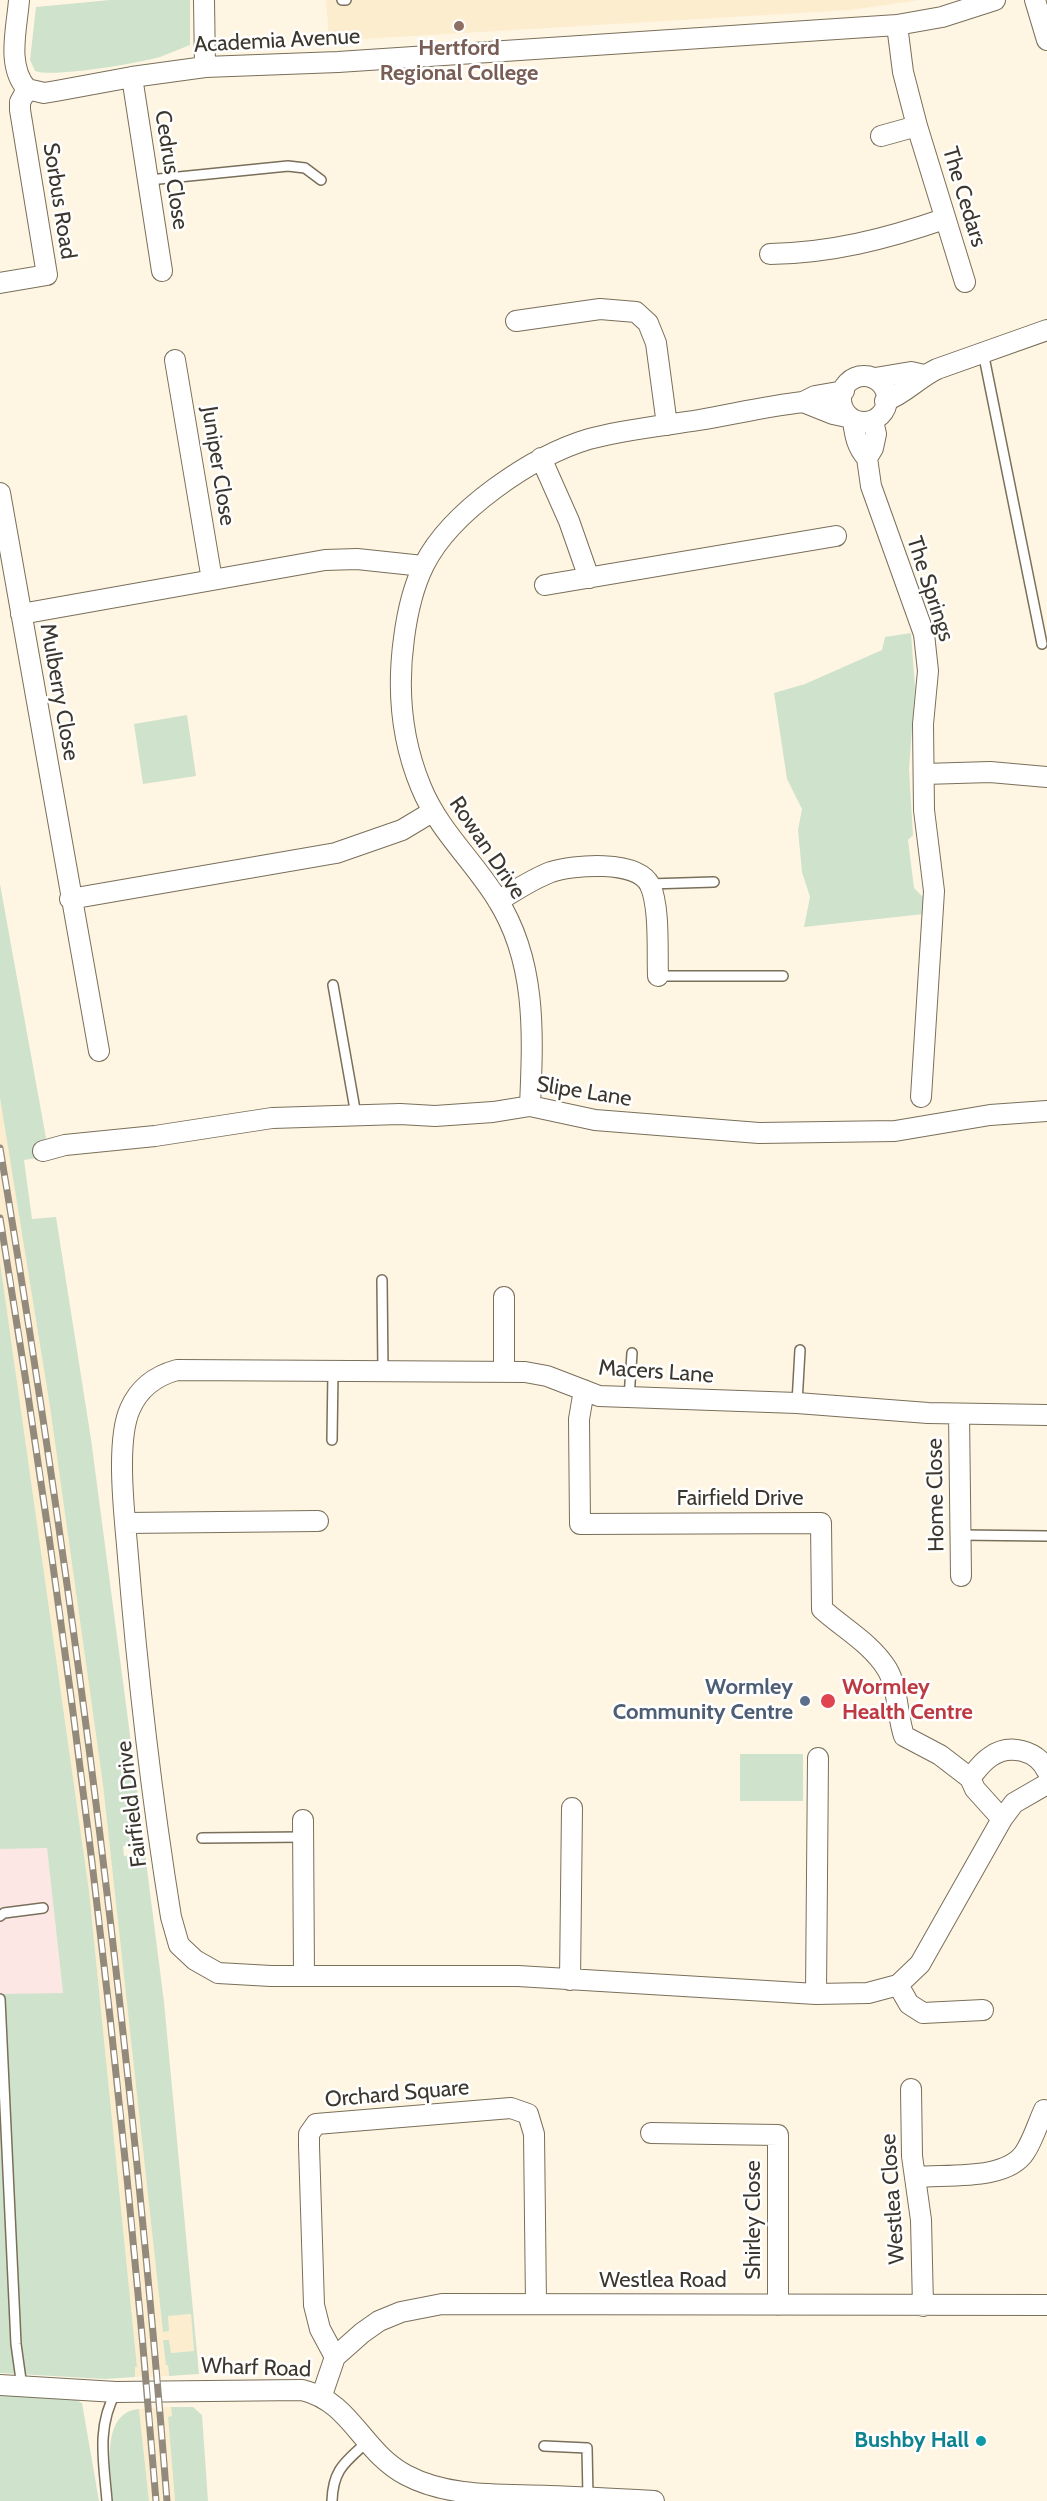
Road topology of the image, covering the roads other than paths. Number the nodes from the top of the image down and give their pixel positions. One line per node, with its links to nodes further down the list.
1 (19, 0): 9 (street)
2 (204, 0): 7 (street)
3 (995, 0): 5 (street, Academia Avenue)
4 (1035, 0): 6 (street)
5 (897, 25): 7 (street, Academia Avenue); 10 (street, The Cedars)
6 (1047, 40)
7 (205, 67): 8 (street, Academia Avenue)
8 (132, 77): 9 (street, Academia Avenue); 12 (street, Cedrus Close)
9 (27, 89): 18 (street, Sorbus Road)
10 (917, 126): 11 (street, The Cedars); 14 (street, The Cedars)
11 (881, 136)
12 (149, 180): 13 (lane); 16 (street, Cedrus Close)
13 (321, 180)
14 (944, 219): 15 (street); 17 (street, The Cedars)
15 (770, 254)
16 (162, 272)
17 (965, 282)
18 (0, 283)
19 (516, 321): 30 (street)
20 (1047, 330): 21 (street)
21 (983, 352): 23 (street); 40 (lane)
22 (175, 360): 37 (street, Juniper Close)
23 (924, 375): 24 (street); 26 (street)
24 (875, 378): 25 (street); 26 (street)
25 (844, 391): 27 (street, Rowan Drive); 28 (street)
26 (885, 401): 29 (street)
27 (803, 402): 28 (street); 30 (street, Rowan Drive)
28 (850, 419): 29 (street); 32 (street, The Springs)
29 (873, 421): 32 (street, The Springs)
30 (667, 425): 31 (street, Rowan Drive)
31 (541, 458): 35 (street, Rowan Drive); 36 (street)
32 (867, 458): 41 (street, The Springs)
33 (0, 493): 39 (street, Mulberry Close)
34 (836, 536): 36 (street)
35 (423, 566): 37 (street); 43 (street, Rowan Drive)
36 (589, 578): 38 (street)
37 (212, 580): 39 (street)
38 (545, 585)
39 (21, 614): 46 (street, Mulberry Close)
40 (1042, 644)
41 (924, 774): 42 (street); 52 (street, The Springs)
42 (1047, 777)
43 (432, 812): 46 (street); 47 (street, Rowan Drive)
44 (714, 882): 45 (lane)
45 (649, 884): 47 (street); 48 (street)
46 (70, 899): 51 (street, Mulberry Close)
47 (498, 901): 53 (street, Rowan Drive)
48 (658, 976): 49 (lane)
49 (783, 976)
50 (333, 985): 55 (lane)
51 (99, 1051)
52 (921, 1097)
53 (530, 1106): 54 (street, Slipe Lane); 55 (street, Slipe Lane)
54 (1047, 1111)
55 (356, 1115): 56 (street, Slipe Lane)
56 (43, 1151)
57 (382, 1280): 62 (lane)
58 (504, 1297): 63 (street)
59 (800, 1350): 67 (lane)
60 (632, 1353): 66 (lane)
61 (333, 1371): 62 (street, Macers Lane); 64 (street, Macers Lane); 70 (lane)
62 (383, 1371): 63 (street, Macers Lane)
63 (504, 1372): 65 (street, Macers Lane)
64 (156, 1377): 72 (street, Fairfield Drive)
65 (584, 1390): 66 (street, Macers Lane); 78 (street, Fairfield Drive)
66 (629, 1398): 67 (street, Macers Lane)
67 (797, 1403): 68 (street, Macers Lane)
68 (959, 1413): 69 (street, Macers Lane); 73 (street, Home Close)
69 (1047, 1415)
70 (332, 1440)
71 (318, 1521): 72 (street)
72 (125, 1523): 86 (street, Fairfield Drive)
73 (960, 1535): 74 (lane); 75 (street, Home Close)
74 (1047, 1536)
75 (961, 1576)
76 (818, 1758): 89 (street)
77 (1047, 1770): 78 (street)
78 (970, 1778): 81 (street, Fairfield Drive)
79 (1047, 1784): 81 (street, Fairfield Drive)
80 (572, 1808): 87 (street)
81 (1002, 1819): 88 (street, Fairfield Drive)
82 (303, 1829): 83 (lane); 86 (street)
83 (202, 1838)
84 (43, 1908): 85 (lane)
85 (0, 1916)
86 (304, 1976): 87 (street, Fairfield Drive)
87 (570, 1980): 89 (street, Fairfield Drive)
88 (898, 1985): 89 (street, Fairfield Drive); 91 (street)
89 (816, 1994)
90 (0, 1999): 102 (lane)
91 (983, 2010)
92 (911, 2089): 95 (street, Westlea Close)
93 (1044, 2110): 95 (street)
94 (651, 2133): 97 (street, Shirley Close)
95 (916, 2177): 99 (street, Westlea Close)
96 (536, 2304): 97 (street, Westlea Road); 100 (street, Westlea Road); 100 (street, Orchard Square)
97 (778, 2305): 99 (street, Westlea Road)
98 (1047, 2305): 99 (street, Westlea Road)
99 (923, 2306)
100 (335, 2357): 104 (street)
101 (0, 2385): 102 (street, Wharf Road)
102 (22, 2386): 103 (street, Wharf Road)
103 (116, 2392): 104 (street, Wharf Road); 109 (lane)
104 (322, 2395): 105 (street, Wharf Road)
105 (366, 2443): 107 (street, Wharf Road); 110 (lane)
106 (544, 2446): 107 (lane)
107 (588, 2497): 108 (street, Wharf Road)
108 (609, 2500): 111 (street, Wharf Road)
109 (107, 2501)
110 (332, 2501)
111 (654, 2501)

